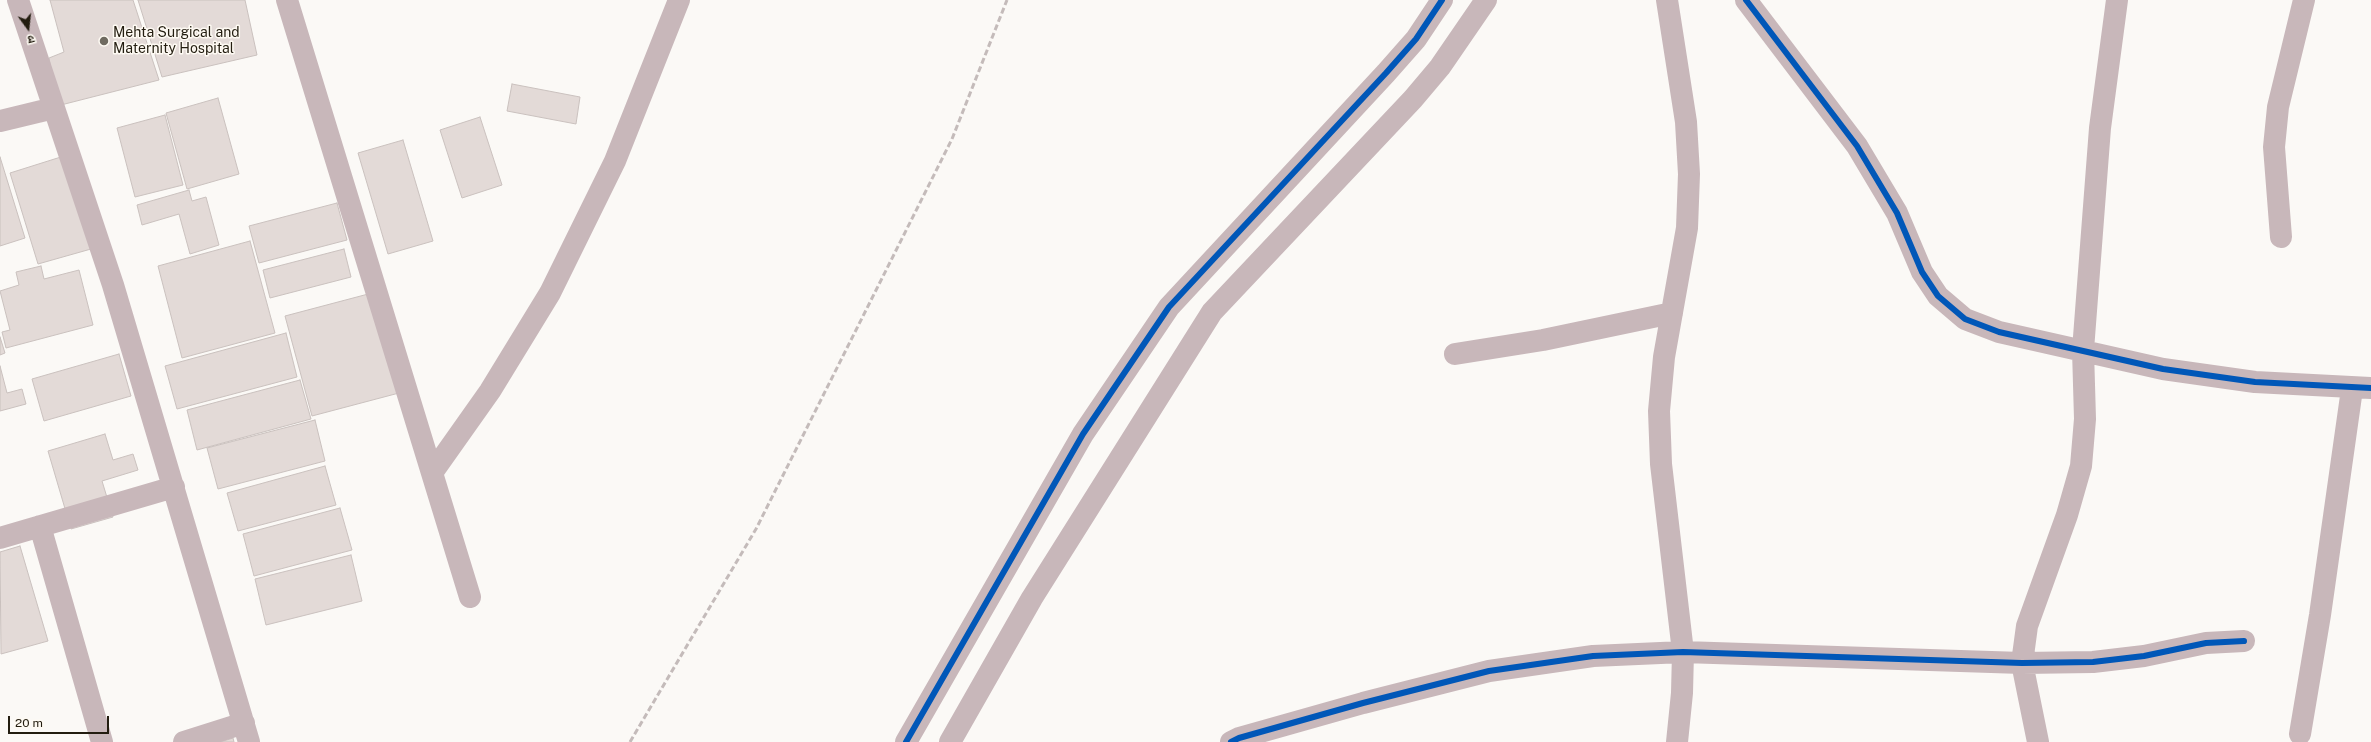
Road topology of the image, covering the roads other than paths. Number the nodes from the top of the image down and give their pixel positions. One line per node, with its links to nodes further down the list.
1 (18, 0): 10 (street)
2 (287, 0): 17 (street)
3 (678, 0): 17 (street)
4 (1442, 0): 29 (street)
5 (1486, 0): 30 (street)
6 (1667, 0): 13 (street)
7 (1746, 0): 14 (street)
8 (2117, 0): 14 (street)
9 (2304, 0): 12 (street)
10 (54, 108): 11 (street); 18 (street)
11 (0, 121)
12 (2281, 238)
13 (1672, 313): 15 (street); 23 (street)
14 (2083, 350): 16 (street); 24 (street)
15 (1455, 354)
16 (2362, 389): 26 (street)
17 (432, 473): 21 (street)
18 (174, 487): 19 (street); 25 (street)
19 (40, 526): 20 (street); 27 (street)
20 (0, 538)
21 (470, 597)
22 (2244, 641): 24 (street)
23 (1683, 652): 24 (street); 31 (street); 32 (street)
24 (2022, 663): 33 (street)
25 (246, 732): 28 (street)
26 (2300, 734)
27 (102, 742)
28 (184, 742)
29 (906, 742)
30 (950, 742)
31 (1231, 742)
32 (1677, 742)
33 (2038, 742)

